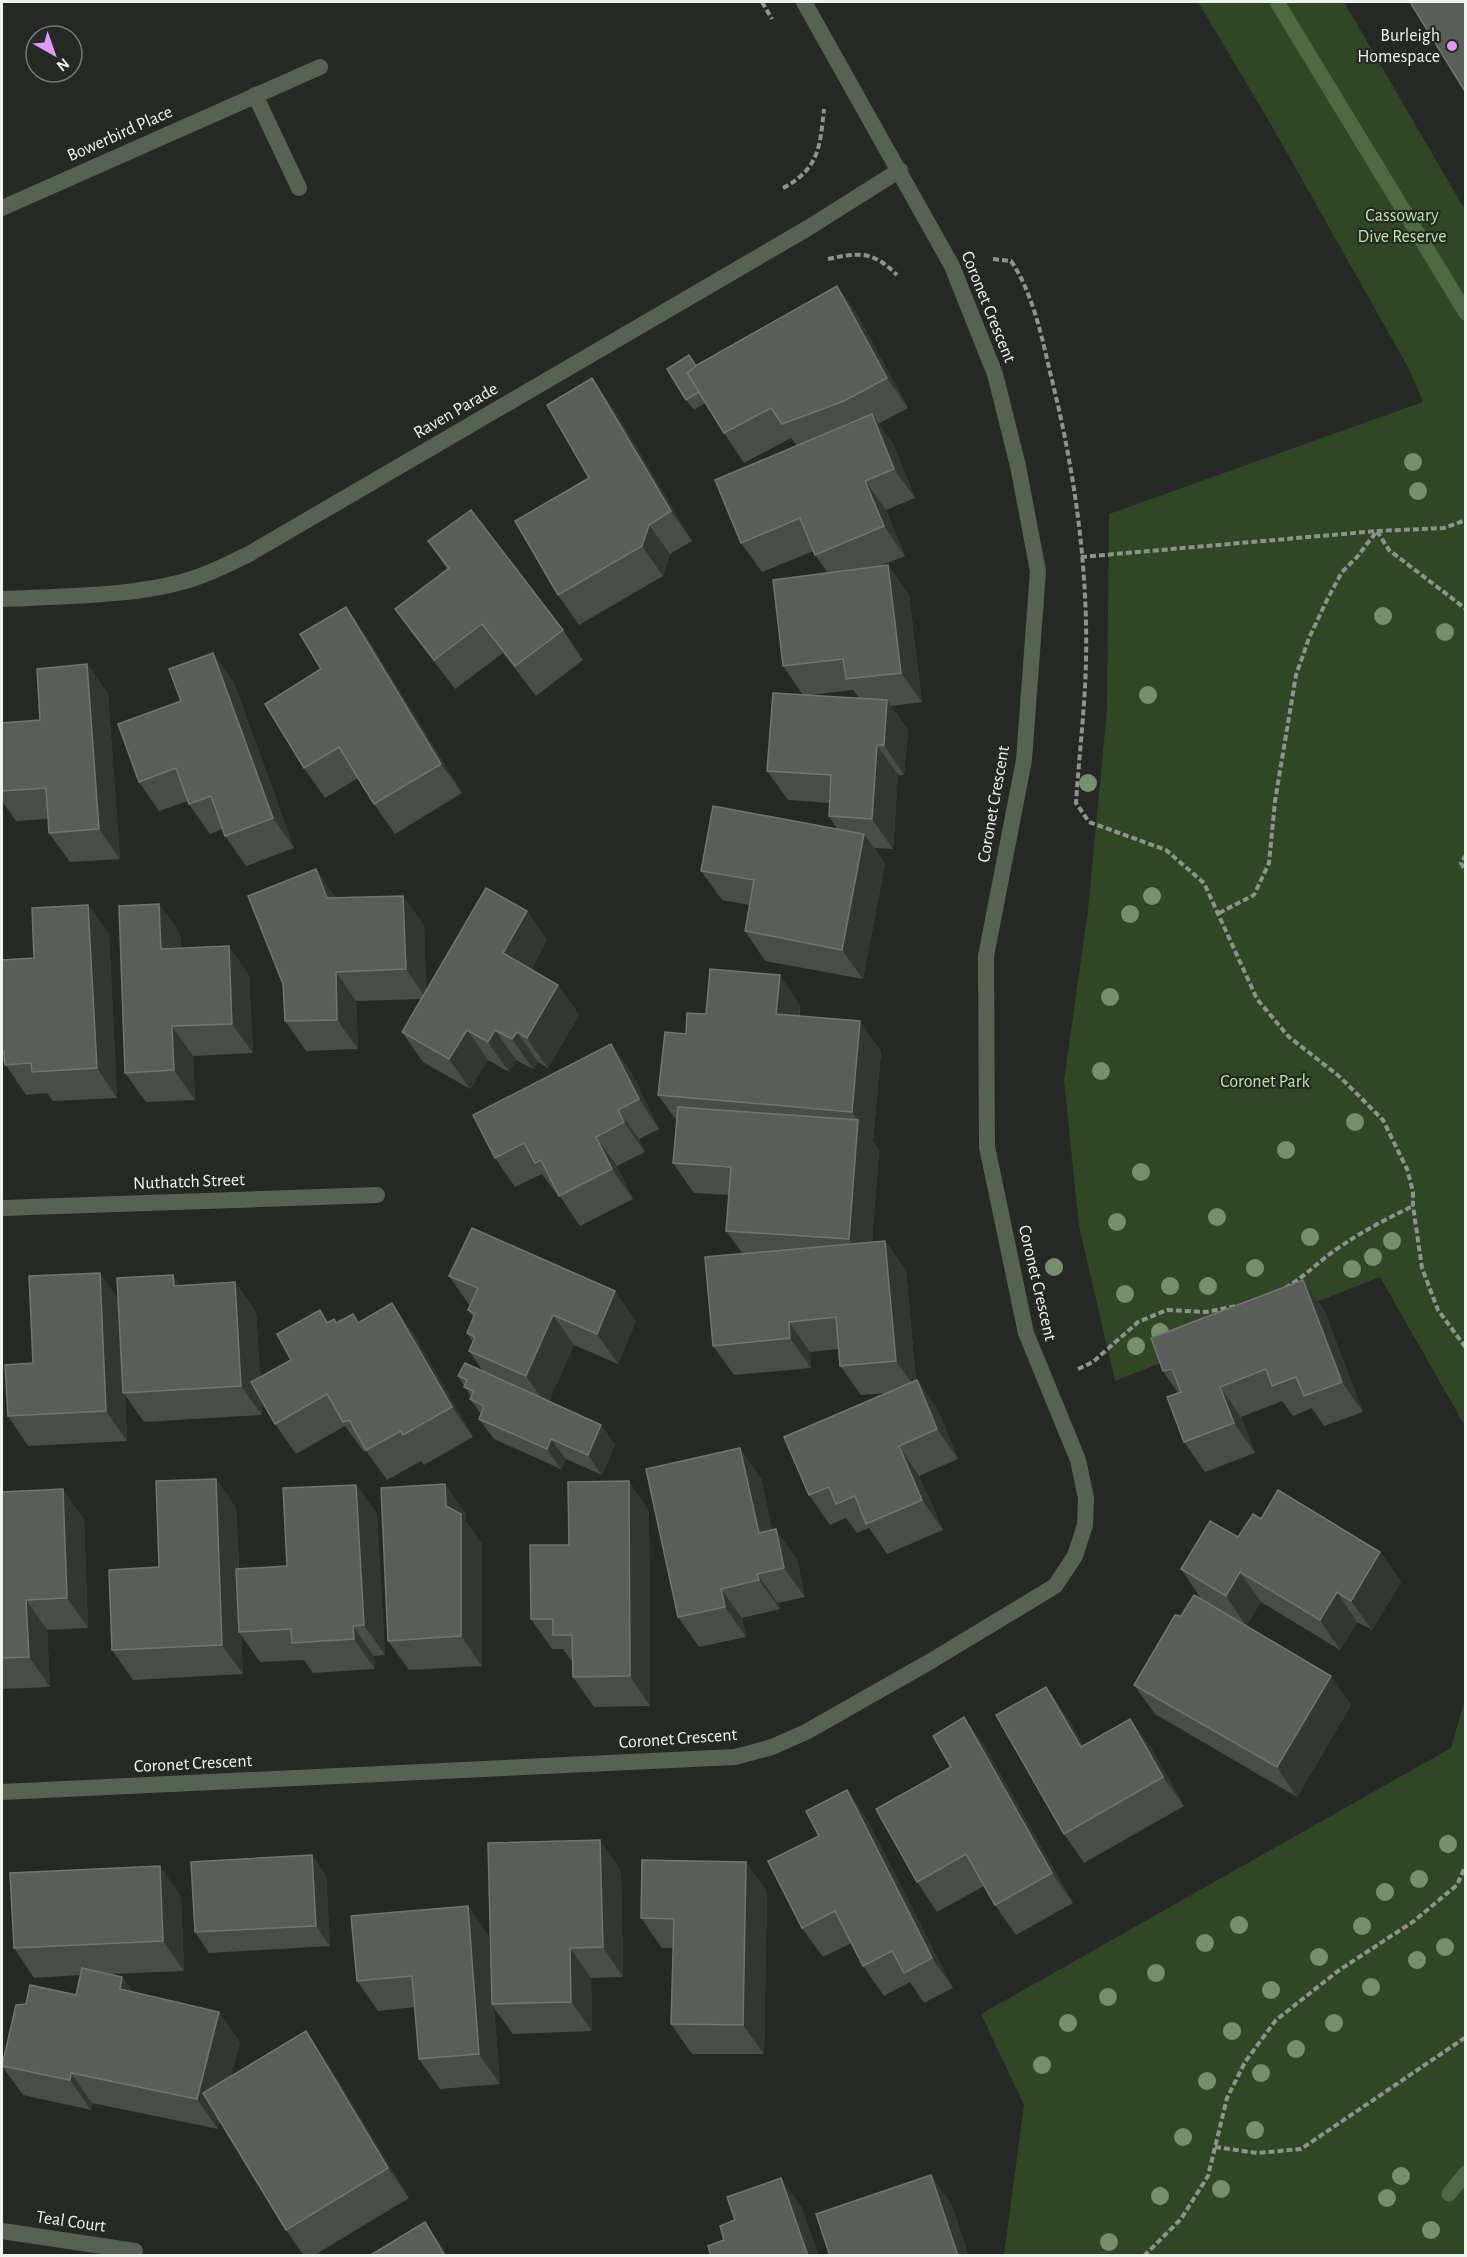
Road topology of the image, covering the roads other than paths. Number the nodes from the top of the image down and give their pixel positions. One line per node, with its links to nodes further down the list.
1 (804, 2): 4 (street, Coronet Crescent)
2 (320, 67): 3 (street, Bowerbird Place)
3 (255, 95): 5 (street); 6 (street, Bowerbird Place)
4 (900, 170): 7 (street, Raven Parade); 10 (street, Coronet Crescent)
5 (299, 188)
6 (2, 208)
7 (2, 599)
8 (377, 1195): 9 (street, Nuthatch Street)
9 (2, 1208)
10 (2, 1792)
11 (2, 2231): 12 (street, Teal Court)
12 (135, 2251)

